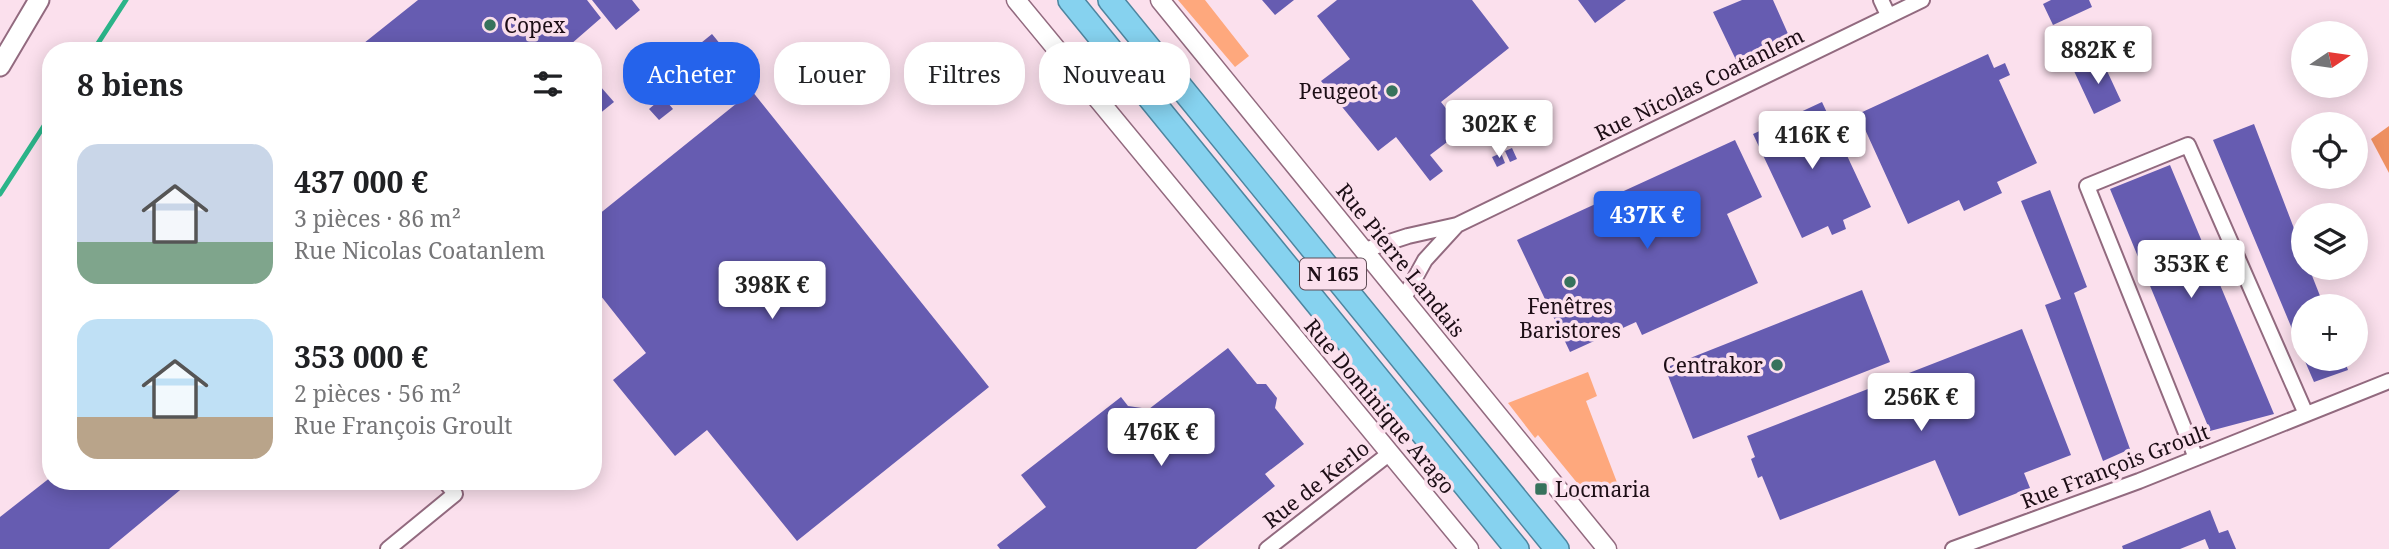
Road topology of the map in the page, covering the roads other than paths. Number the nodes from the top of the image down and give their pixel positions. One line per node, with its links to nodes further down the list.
1 (39, 0): 9 (main road)
2 (1016, 0): 15 (street, Rue Dominique Arago)
3 (1070, 0): 21 (highway, N 165)
4 (1110, 0): 22 (highway, N 165)
5 (1160, 0): 11 (street, Rue Pierre Landais)
6 (1881, 0): 8 (street)
7 (1922, 0): 8 (street, Rue Nicolas Coatanlem)
8 (1888, 15): 10 (street, Rue Nicolas Coatanlem)
9 (0, 66)
10 (1457, 225): 11 (street, Rue Nicolas Coatanlem); 12 (street, Rue Nicolas Coatanlem)
11 (1365, 250): 12 (street, Rue Pierre Landais)
12 (1404, 298): 23 (street, Rue Pierre Landais)
13 (2389, 381): 14 (street, Rue François Groult)
14 (2306, 414): 16 (street, Rue François Groult); 16 (street)
15 (1391, 453): 19 (street, Rue de Kerlo); 20 (street, Rue Dominique Arago)
16 (2196, 458): 24 (street, Rue François Groult)
17 (452, 490): 18 (street)
18 (388, 549)
19 (1267, 549)
20 (1469, 549)
21 (1517, 549)
22 (1557, 549)
23 (1607, 549)
24 (1954, 549)

